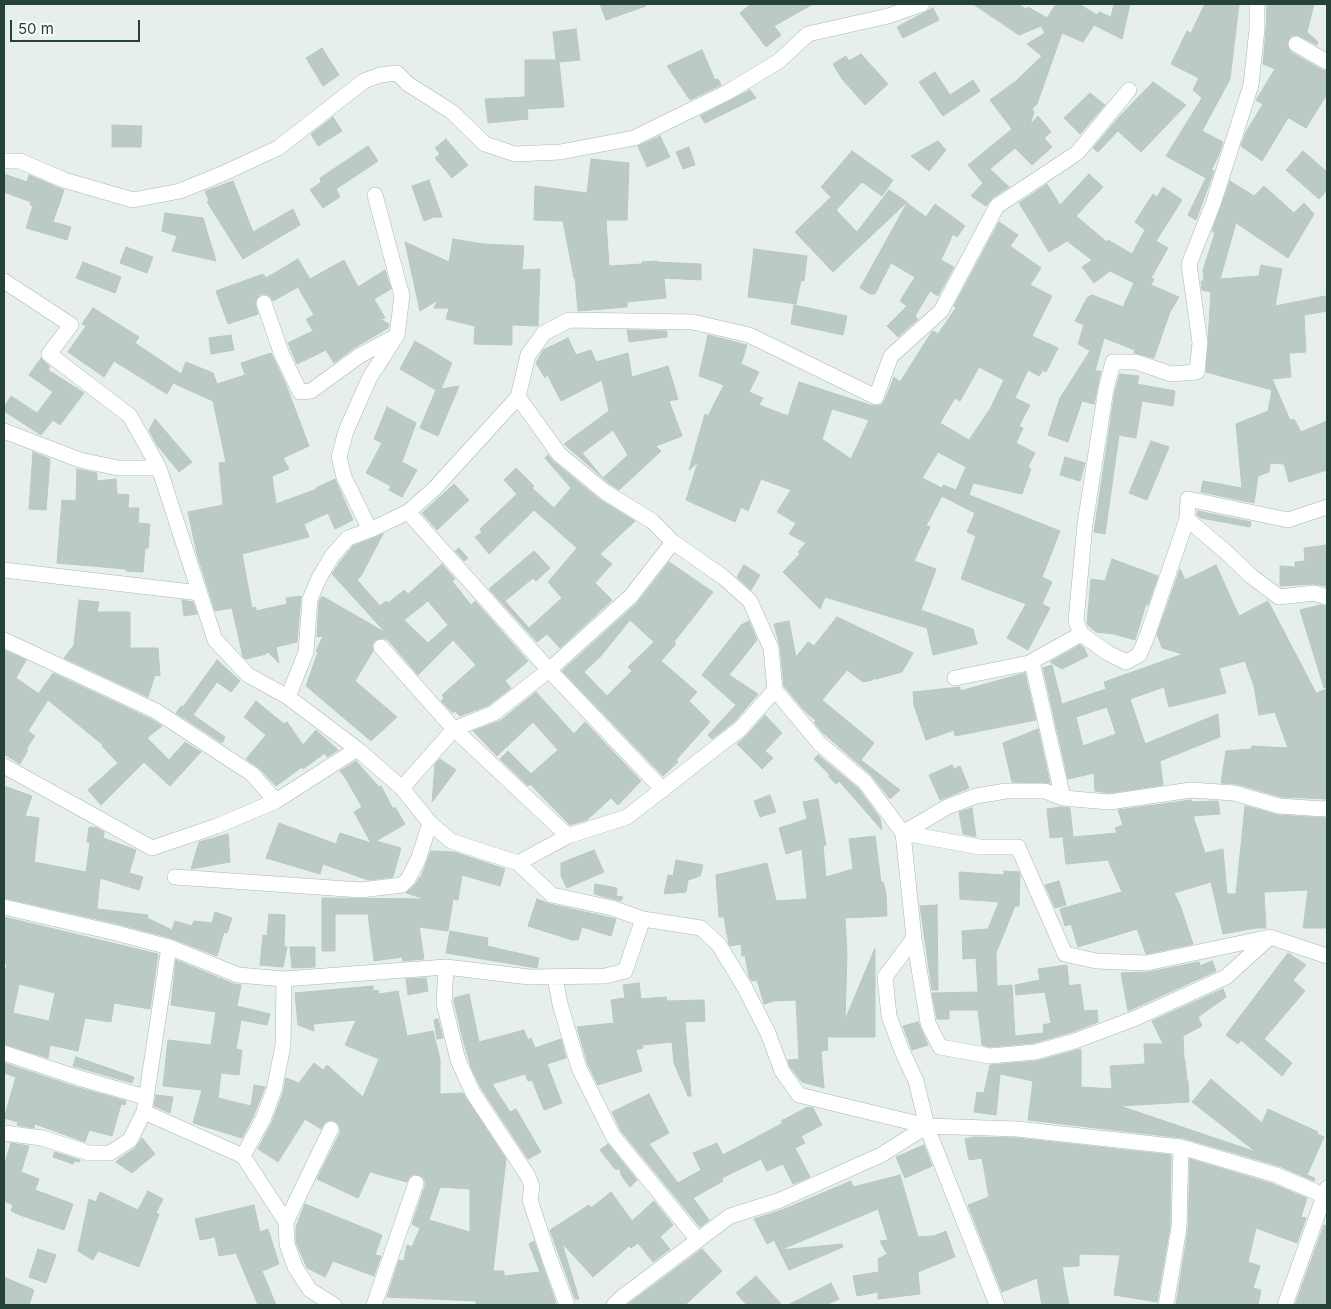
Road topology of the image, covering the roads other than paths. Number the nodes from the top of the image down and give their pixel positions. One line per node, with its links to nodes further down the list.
1 (922, 4): 6 (street)
2 (1257, 4): 22 (street)
3 (1296, 44): 4 (street)
4 (1327, 62)
5 (1129, 90): 11 (street)
6 (4, 161)
7 (375, 195): 10 (street)
8 (4, 281): 13 (street)
9 (264, 303): 10 (street)
10 (397, 335): 17 (street)
11 (518, 396): 15 (street); 18 (street)
12 (4, 431): 13 (street)
13 (159, 468): 20 (street)
14 (1327, 507): 16 (street)
15 (408, 512): 17 (street); 26 (street)
16 (1187, 519): 21 (street); 22 (street)
17 (370, 530): 29 (street)
18 (673, 542): 26 (street); 28 (street)
19 (4, 570): 20 (street)
20 (200, 593): 29 (street)
21 (1327, 597)
22 (1081, 634): 25 (street)
23 (4, 640): 36 (street)
24 (381, 647): 30 (street)
25 (1032, 662): 27 (street); 35 (street)
26 (549, 670): 30 (street); 34 (street)
27 (955, 678)
28 (775, 690): 34 (street); 39 (street)
29 (288, 697): 31 (street)
30 (454, 729): 33 (street); 40 (street)
31 (357, 749): 33 (street); 36 (street)
32 (4, 766): 36 (street)
33 (402, 788): 38 (street)
34 (663, 790): 40 (street)
35 (1063, 798): 37 (street); 39 (street)
36 (276, 801)
37 (1327, 808)
38 (430, 823): 41 (street); 42 (street)
39 (903, 833): 45 (street); 46 (street)
40 (568, 836): 41 (street)
41 (518, 863): 44 (street)
42 (175, 877)
43 (4, 907): 47 (street)
44 (643, 918): 50 (street); 54 (street)
45 (1270, 937): 46 (street); 48 (street)
46 (914, 938): 54 (street)
47 (170, 947): 51 (street); 53 (street)
48 (1327, 956)
49 (446, 967): 50 (street); 51 (street); 65 (street)
50 (555, 977): 62 (street)
51 (284, 979): 58 (street)
52 (4, 1053): 53 (street)
53 (145, 1104): 56 (street); 58 (street)
54 (927, 1126): 57 (street); 62 (street); 67 (street)
55 (331, 1129): 61 (street)
56 (4, 1133)
57 (1181, 1146): 60 (street); 68 (street)
58 (243, 1156): 61 (street)
59 (416, 1183): 64 (street)
60 (1326, 1193): 69 (street)
61 (286, 1222): 63 (street)
62 (698, 1240): 66 (street)
63 (334, 1305)
64 (374, 1305)
65 (566, 1305)
66 (614, 1305)
67 (997, 1305)
68 (1166, 1305)
69 (1284, 1305)

